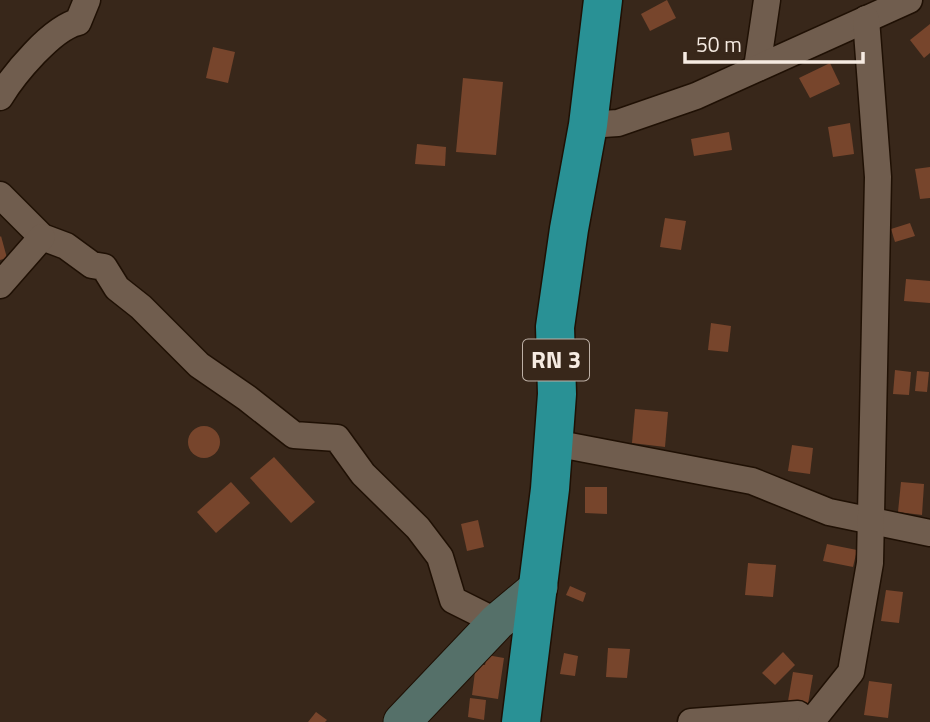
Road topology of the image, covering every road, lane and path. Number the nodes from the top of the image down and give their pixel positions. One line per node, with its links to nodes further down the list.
1 (87, 0): 7 (street)
2 (603, 0): 8 (highway, RN 3)
3 (767, 0): 6 (street)
4 (909, 0): 5 (street)
5 (866, 19): 6 (street); 13 (street)
6 (757, 68): 8 (street)
7 (0, 97)
8 (588, 125): 12 (highway, RN 3)
9 (0, 195): 10 (street)
10 (42, 237): 11 (street); 16 (street)
11 (0, 285)
12 (554, 443): 13 (street); 15 (highway, RN 3)
13 (872, 521): 14 (street); 20 (street)
14 (930, 533)
15 (539, 587): 16 (main road); 18 (highway, RN 3)
16 (497, 622): 17 (main road)
17 (402, 722)
18 (522, 722)
19 (691, 722): 20 (street)
20 (810, 722)

